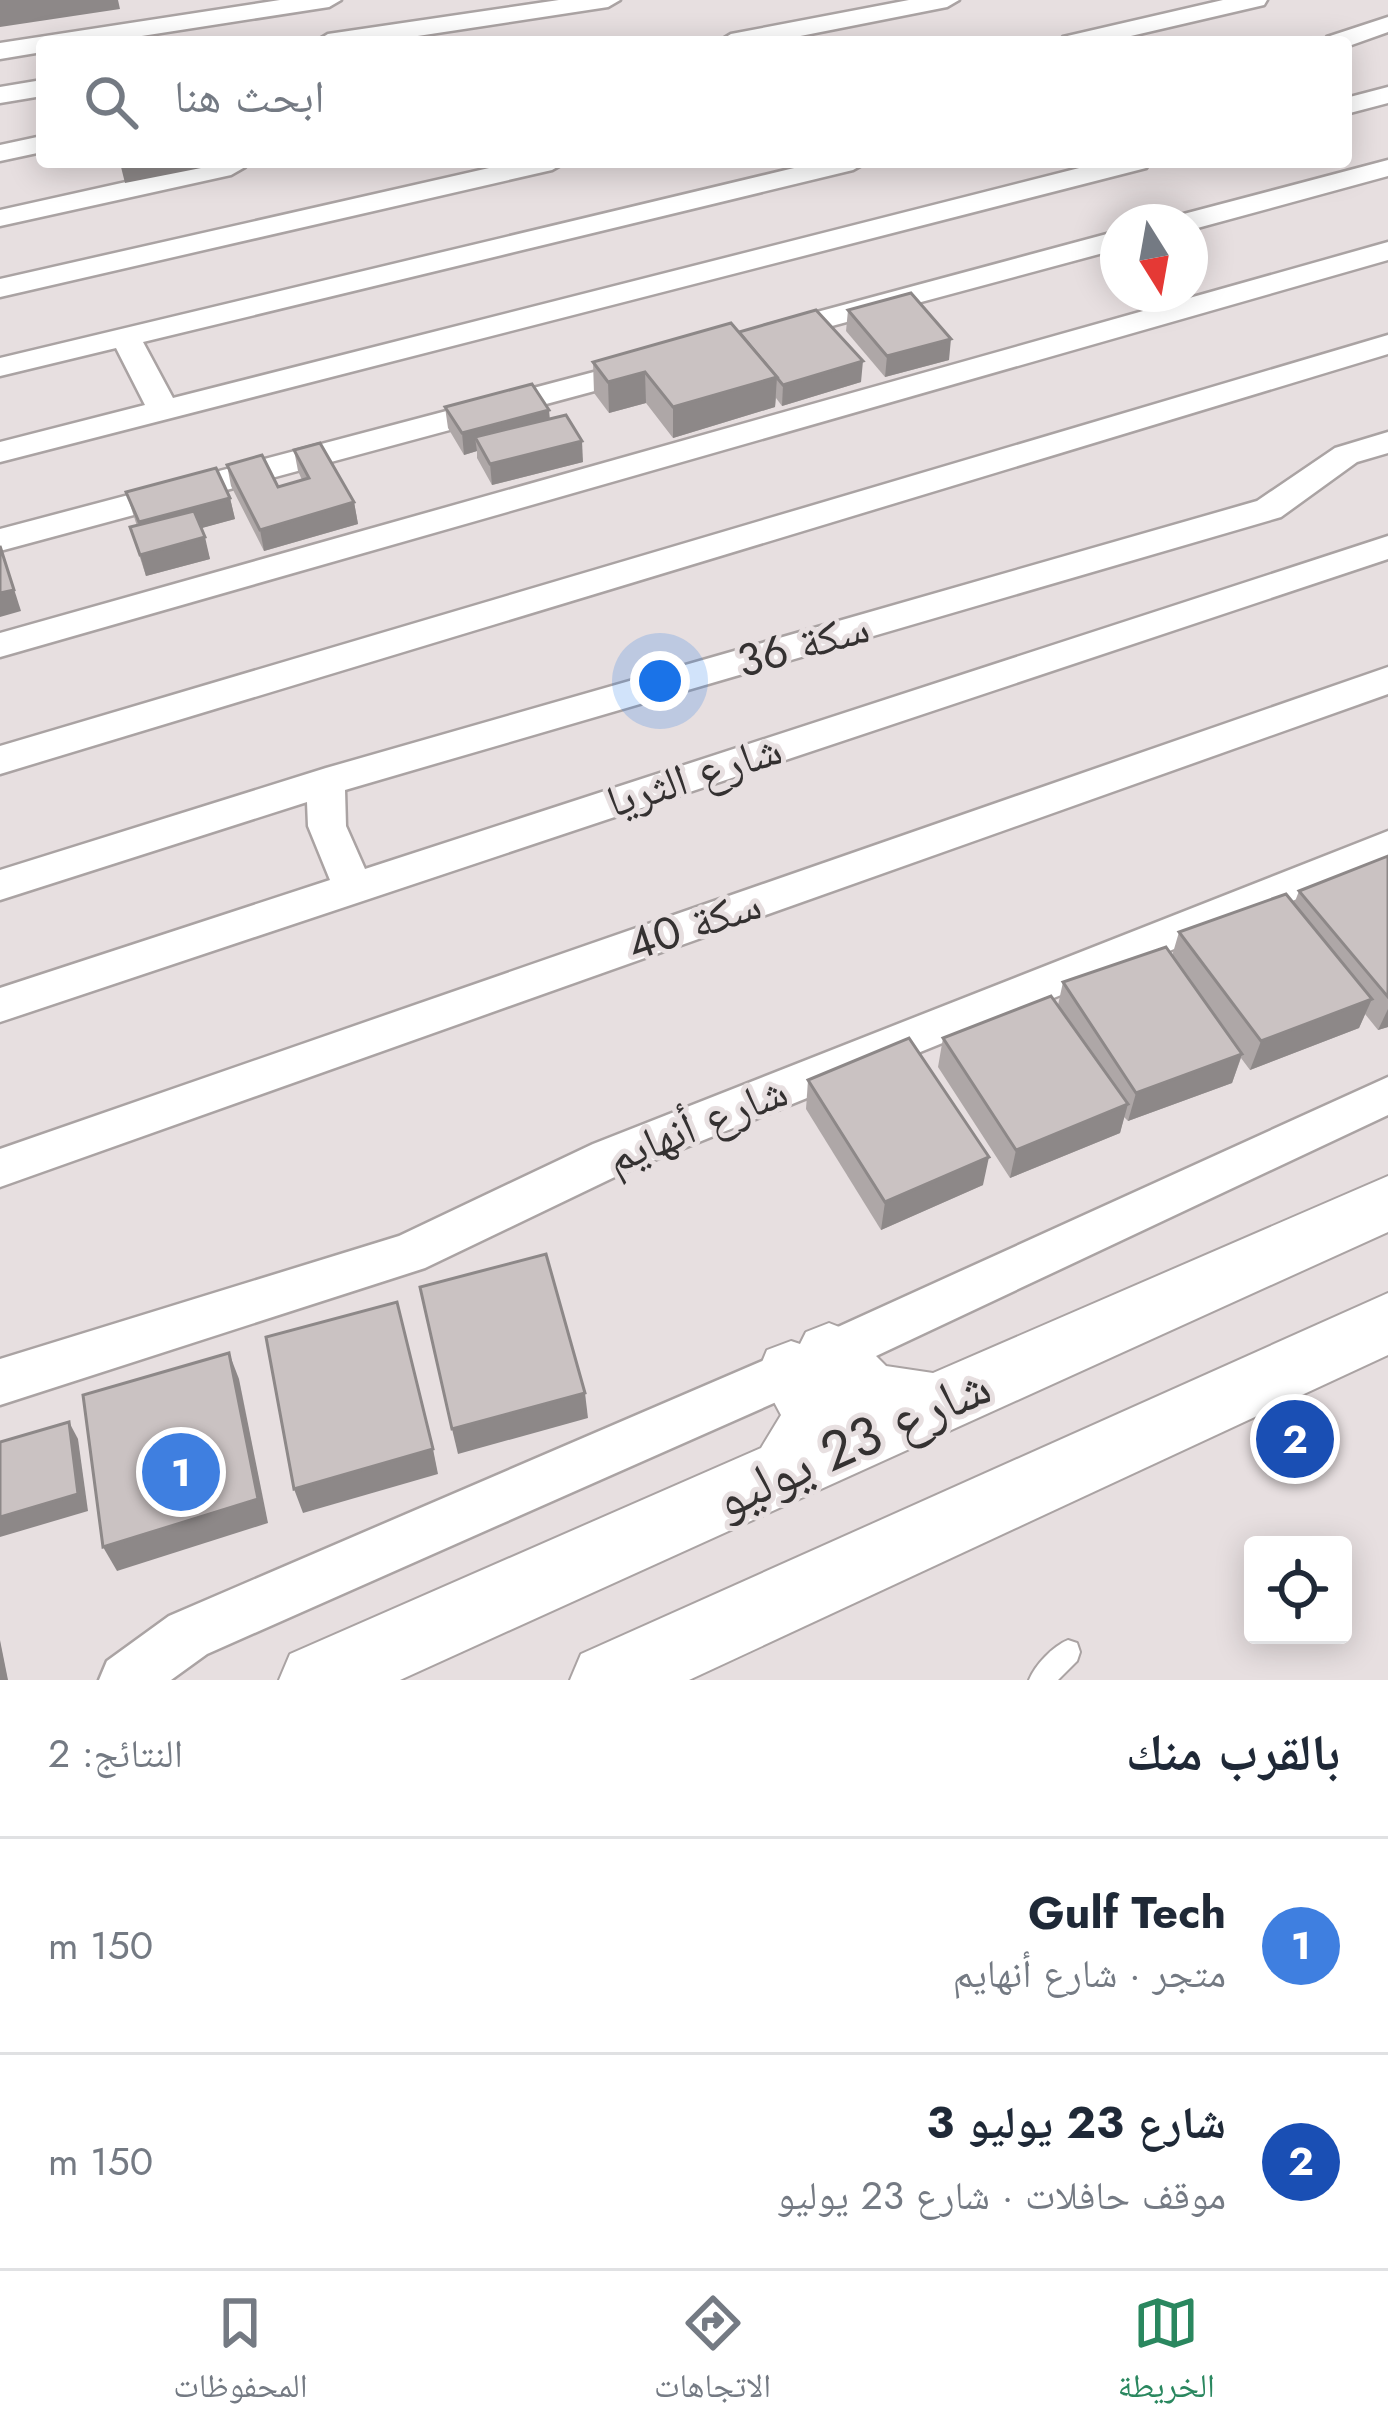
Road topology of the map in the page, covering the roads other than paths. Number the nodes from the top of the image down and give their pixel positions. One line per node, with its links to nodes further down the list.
1 (328, 0): 6 (street)
2 (608, 0): 10 (street)
3 (777, 0): 8 (street)
4 (947, 0): 8 (street)
5 (1255, 0): 12 (street)
6 (179, 21): 9 (street)
7 (1388, 23): 13 (street)
8 (788, 28): 11 (street)
9 (90, 36)
10 (368, 36)
11 (755, 36)
12 (1098, 36)
13 (1352, 36)
14 (36, 45): 15 (street)
15 (0, 51)
16 (36, 89): 17 (street)
17 (0, 95)
18 (1388, 95): 19 (street)
19 (1352, 104)
20 (36, 145): 21 (street)
21 (0, 153)
22 (488, 168): 26 (street)
23 (828, 168): 32 (street)
24 (1113, 168): 37 (street)
25 (1388, 168): 27 (street)
26 (241, 191): 28 (street); 31 (street)
27 (1208, 216)
28 (0, 218)
29 (1100, 245): 33 (street)
30 (1388, 251): 42 (street)
31 (0, 288)
32 (126, 338): 36 (street); 37 (street)
33 (753, 338)
34 (1388, 344): 44 (street)
35 (685, 356): 40 (street)
36 (0, 367)
37 (164, 411): 39 (street)
38 (1388, 442): 45 (street, سكة 36)
39 (0, 452)
40 (0, 540)
41 (1388, 547): 48 (street, شارع الثريا)
42 (0, 645)
43 (1388, 680): 51 (street, سكة 40)
44 (0, 760)
45 (326, 782): 47 (street, سكة 36); 48 (street)
46 (1388, 846): 55 (street, شارع أنهايم)
47 (0, 885)
48 (352, 888): 49 (street, شارع الثريا)
49 (0, 1005)
50 (1388, 1095): 54 (street)
51 (0, 1168)
52 (1388, 1203): 56 (main road, شارع 23 يوليو)
53 (1388, 1323): 61 (main road)
54 (810, 1363): 56 (main road); 57 (main road); 59 (street)
55 (0, 1382)
56 (934, 1405): 57 (main road, شارع 23 يوليو)
57 (786, 1471): 60 (main road, شارع 23 يوليو)
58 (1068, 1652): 62 (lane)
59 (126, 1680)
60 (316, 1680)
61 (607, 1680)
62 (1041, 1680)

